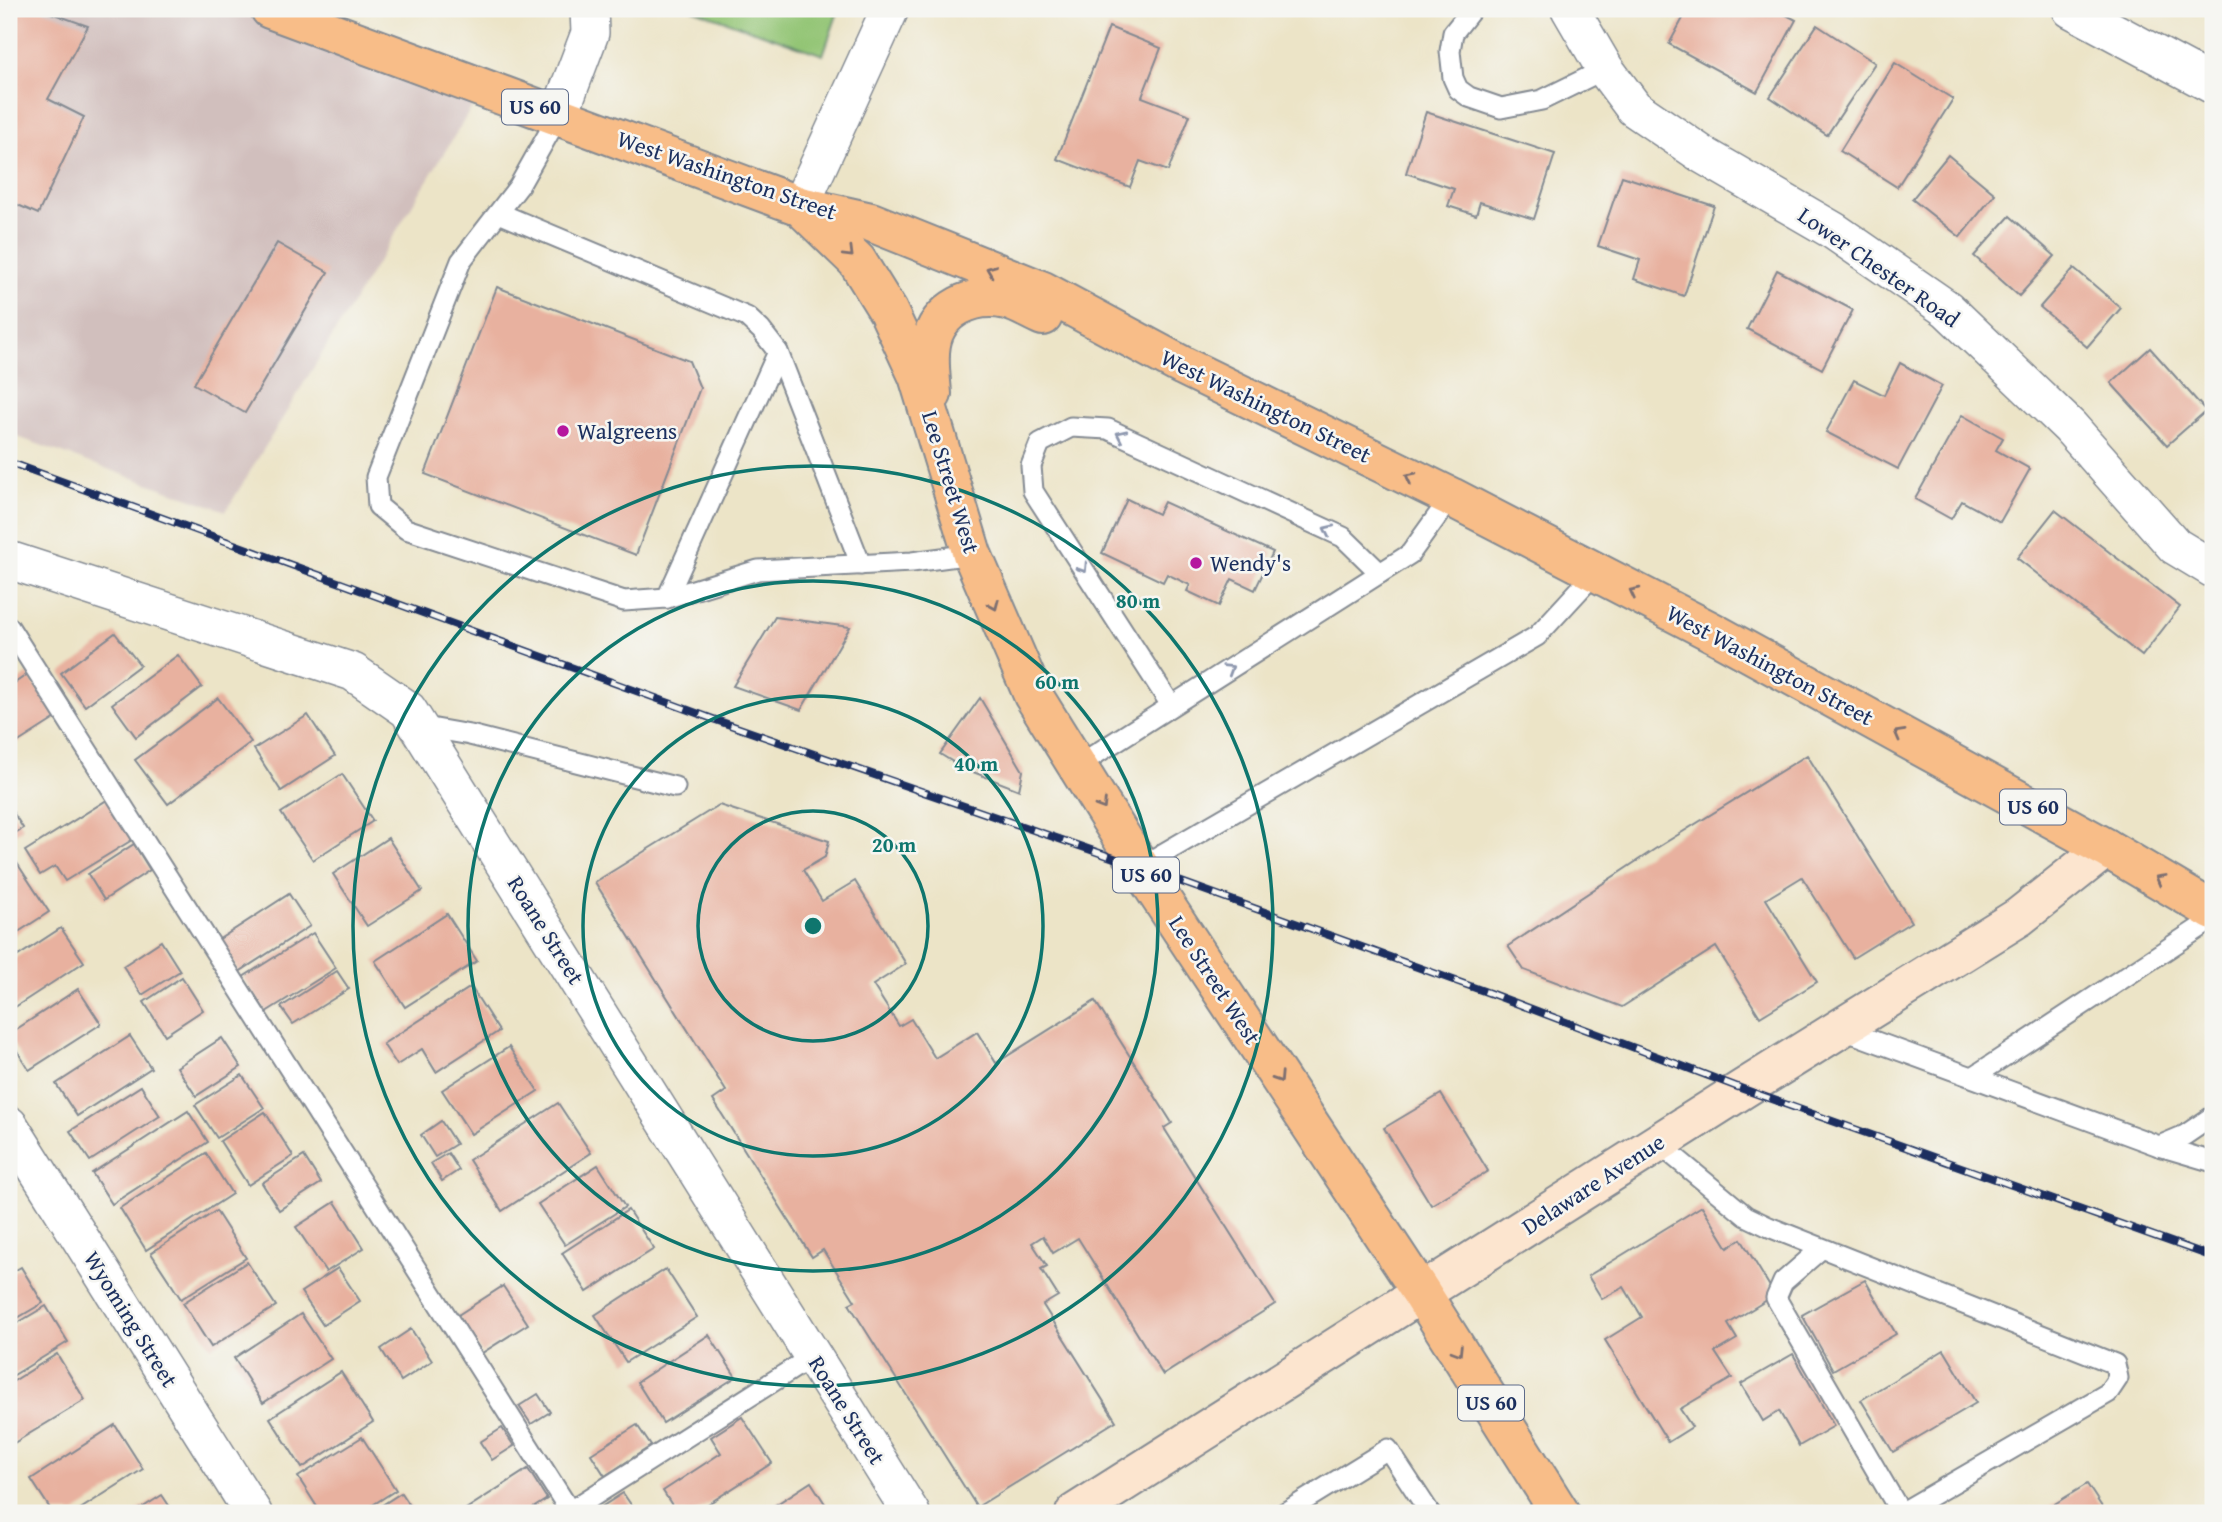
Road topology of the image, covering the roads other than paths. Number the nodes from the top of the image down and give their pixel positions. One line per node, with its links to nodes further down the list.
1 (270, 9): 9 (main road, West Washington Street / US 60)
2 (589, 9): 9 (street)
3 (890, 9): 10 (street)
4 (1472, 9): 7 (lane)
5 (1570, 9): 7 (street, Lower Chester Road)
6 (2071, 9): 8 (street)
7 (1605, 69): 19 (street, Lower Chester Road)
8 (2213, 85)
9 (559, 115): 10 (main road, West Washington Street / US 60); 11 (lane)
10 (800, 206): 13 (main road, West Washington Street / US 60, one-way to 10); 14 (main road, Lee Street West / US 60, one-way to 14)
11 (499, 213): 12 (lane); 22 (lane)
12 (778, 352): 18 (lane); 22 (lane)
13 (1183, 366): 14 (main road); 15 (main road, West Washington Street / US 60, one-way to 13)
14 (933, 425): 16 (main road, Lee Street West / US 60)
15 (1451, 497): 20 (main road, West Washington Street / US 60); 21 (lane)
16 (972, 554): 18 (lane); 26 (main road, Lee Street West / US 60, one-way to 26)
17 (9, 560): 25 (street, Roane Street)
18 (860, 565): 22 (lane)
19 (2213, 569)
20 (1596, 572): 28 (main road, West Washington Street / US 60, one-way to 20); 29 (lane)
21 (1380, 573): 24 (lane, one-way to 21); 24 (lane, one-way to 24)
22 (667, 598)
23 (9, 627): 42 (lane)
24 (1171, 705): 26 (lane)
25 (419, 726): 27 (lane); 41 (street, Roane Street)
26 (1077, 766): 29 (main road, Lee Street West / US 60, one-way to 29)
27 (675, 787)
28 (2106, 848): 30 (main road, West Washington Street / US 60, one-way to 28); 32 (main road, Delaware Avenue)
29 (1140, 867): 40 (main road, Lee Street West / US 60, one-way to 40)
30 (2213, 911)
31 (2213, 919): 33 (lane)
32 (1840, 1028): 33 (lane); 36 (main road, Delaware Avenue)
33 (1973, 1077): 37 (lane)
34 (2213, 1116): 37 (lane)
35 (9, 1125): 44 (street, Wyoming Street)
36 (1658, 1143): 39 (lane); 40 (main road, Delaware Avenue)
37 (2159, 1146): 38 (lane)
38 (2213, 1162)
39 (1822, 1248): 39 (lane)
40 (1422, 1294): 46 (main road, Delaware Avenue); 48 (main road, Lee Street West / US 60, one-way to 48)
41 (813, 1356): 42 (lane); 45 (street, Roane Street)
42 (568, 1512)
43 (1291, 1512): 47 (lane)
44 (253, 1513)
45 (911, 1513)
46 (1075, 1513)
47 (1430, 1513)
48 (1560, 1513)

